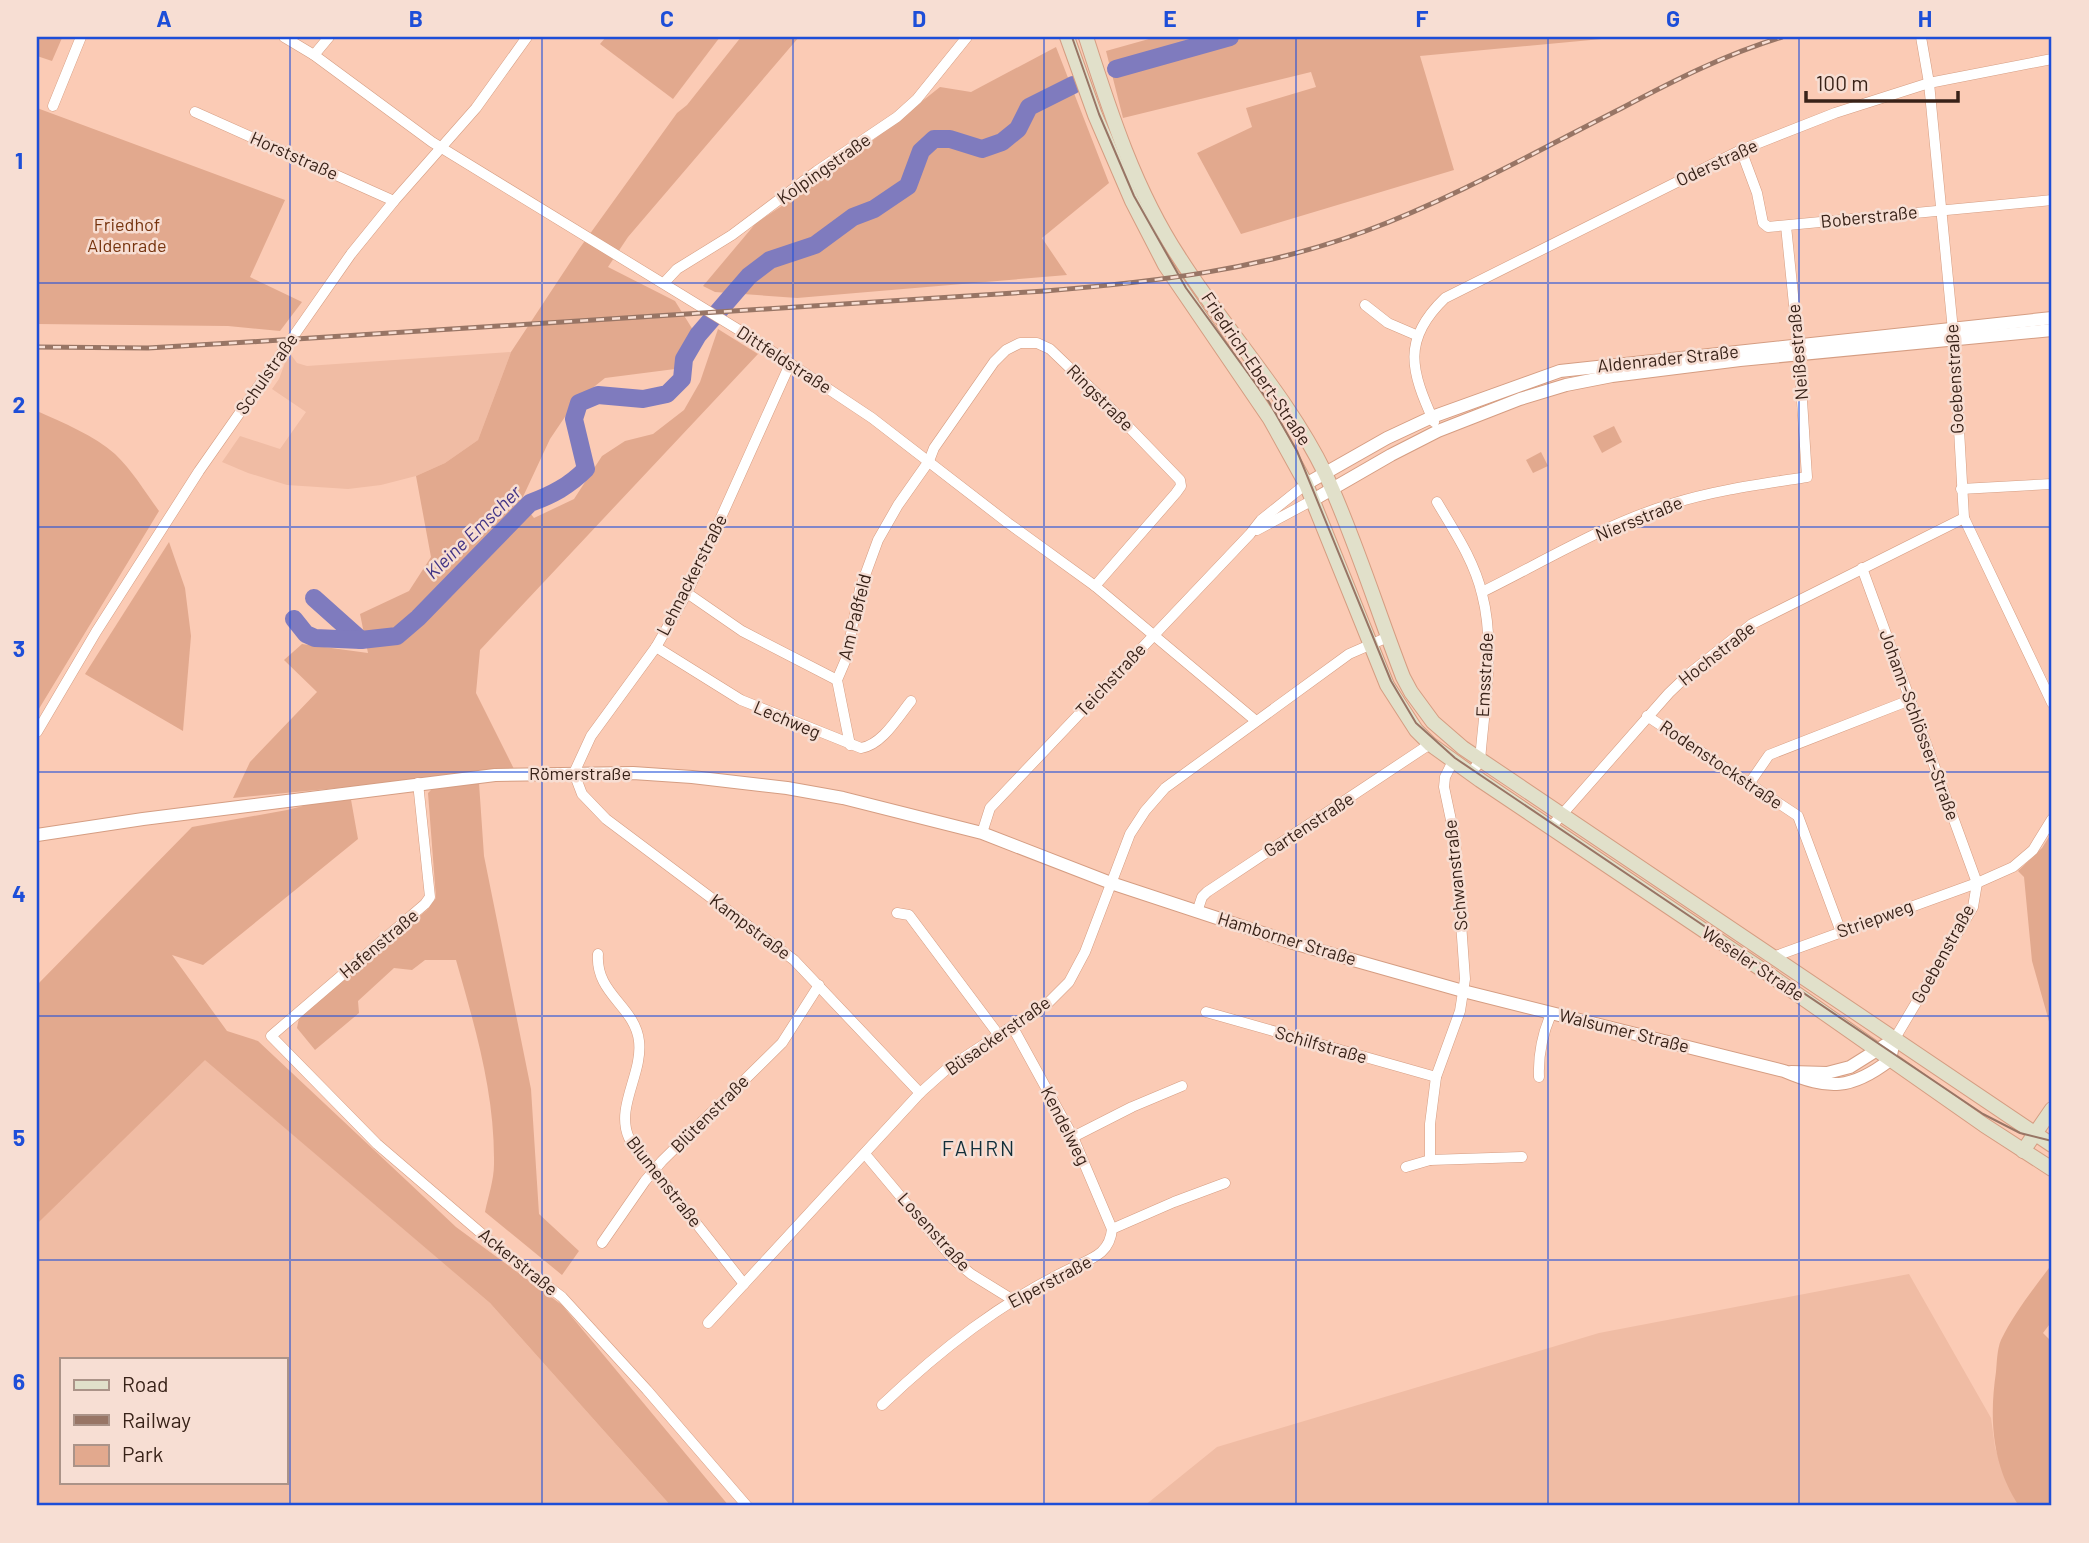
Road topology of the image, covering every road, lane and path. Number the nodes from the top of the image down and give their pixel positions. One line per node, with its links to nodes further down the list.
1 (80, 37): 12 (street)
2 (284, 37): 9 (street, Dittfeldstraße)
3 (328, 37): 9 (street)
4 (527, 37): 14 (street, Schulstraße)
5 (967, 37): 20 (street, Kolpingstraße)
6 (1068, 37): 33 (main road, Friedrich-Ebert-Straße)
7 (1086, 37): 31 (main road, Friedrich-Ebert-Straße)
8 (1921, 37): 11 (street, Goebenstraße)
9 (314, 55): 14 (street, Dittfeldstraße)
10 (2052, 59): 11 (street, Oderstraße)
11 (1929, 83): 15 (street, Oderstraße); 18 (street, Goebenstraße)
12 (53, 106)
13 (195, 112): 17 (street, Horststraße)
14 (441, 147): 17 (street, Schulstraße); 20 (street, Dittfeldstraße)
15 (1741, 150): 19 (street); 24 (street, Oderstraße)
16 (2052, 200): 18 (street, Boberstraße)
17 (394, 201): 55 (street, Schulstraße)
18 (1941, 209): 19 (street, Boberstraße); 25 (street, Goebenstraße)
19 (1786, 226): 26 (street, Neißestraße)
20 (664, 283): 27 (street, Dittfeldstraße)
21 (1365, 305): 24 (street)
22 (2052, 318): 25 (street, Aldenrader Straße)
23 (2052, 330): 25 (street, Aldenrader Straße)
24 (1416, 335): 28 (street)
25 (1953, 335): 26 (street, Aldenrader Straße); 35 (street, Goebenstraße)
26 (1799, 350): 28 (street, Aldenrader Straße); 29 (street, Aldenrader Straße); 32 (street, Neißestraße)
27 (790, 364): 30 (street, Dittfeldstraße); 43 (street, Lehnackerstraße)
28 (1432, 417): 29 (street); 31 (street, Aldenrader Straße)
29 (1438, 431): 36 (street, Aldenrader Straße)
30 (929, 461): 42 (street, Dittfeldstraße); 42 (street, Ringstraße); 49 (street, Am Paßfeld)
31 (1325, 473): 33 (street, Aldenrader Straße); 36 (main road, Friedrich-Ebert-Straße)
32 (1807, 477): 44 (street, Niersstraße)
33 (1306, 484): 37 (main road, Friedrich-Ebert-Straße); 40 (street, Teichstraße)
34 (2052, 484): 35 (street)
35 (1961, 489): 39 (street, Goebenstraße)
36 (1331, 490): 37 (street, Aldenrader Straße); 46 (main road, Friedrich-Ebert-Straße)
37 (1313, 500): 40 (street, Teichstraße); 47 (main road, Friedrich-Ebert-Straße)
38 (1437, 502): 44 (street, Emsstraße)
39 (1964, 518): 41 (street, Hochstraße); 52 (street, Goebenstraße)
40 (1250, 534): 45 (street, Teichstraße)
41 (1861, 568): 50 (street, Johann-Schlösser-Straße); 53 (street, Hochstraße)
42 (1095, 586): 45 (street, Dittfeldstraße)
43 (687, 593): 48 (street, Lehnackerstraße); 49 (street)
44 (1482, 593): 59 (street, Emsstraße)
45 (1154, 635): 54 (street, Dittfeldstraße); 68 (street, Teichstraße)
46 (1388, 637): 47 (street, Büsackerstraße); 59 (main road, Friedrich-Ebert-Straße)
47 (1370, 644): 54 (street, Büsackerstraße); 56 (main road, Friedrich-Ebert-Straße)
48 (656, 646): 57 (street, Lechweg); 60 (street, Lehnackerstraße)
49 (837, 680): 57 (street, Am Paßfeld)
50 (1910, 700): 63 (street); 70 (street, Johann-Schlösser-Straße)
51 (911, 701): 57 (street)
52 (2052, 703)
53 (1647, 716): 63 (street, Rodenstockstraße); 64 (street, Hochstraße)
54 (1256, 721): 69 (street, Büsackerstraße)
55 (37, 732)
56 (1430, 744): 58 (main road, Friedrich-Ebert-Straße); 71 (street, Gartenstraße)
57 (850, 746)
58 (1453, 761): 61 (main road, Weseler Straße); 77 (street, Schwanstraße)
59 (1480, 761): 61 (street); 64 (main road, Weseler Straße)
60 (574, 773): 62 (street, Römerstraße); 68 (street, Römerstraße); 76 (street, Kampstraße)
61 (1471, 774): 66 (main road, Weseler Straße)
62 (418, 783): 67 (street, Römerstraße); 82 (street, Hafenstraße)
63 (1749, 784): 73 (street, Rodenstockstraße)
64 (1561, 813): 66 (street, Hochstraße); 75 (main road, Weseler Straße)
65 (2052, 819): 70 (street, Goebenstraße)
66 (1551, 827): 84 (main road, Weseler Straße)
67 (39, 833)
68 (982, 833): 69 (street, Römerstraße)
69 (1111, 883): 71 (street, Hamborner Straße); 80 (street, Büsackerstraße)
70 (1977, 883): 73 (street, Striepweg); 83 (street, Goebenstraße)
71 (1197, 912): 77 (street, Hamborner Straße)
72 (897, 913): 81 (street)
73 (1841, 932): 75 (street, Striepweg)
74 (598, 954): 101 (street, Blumenstraße)
75 (1773, 957): 83 (main road, Weseler Straße)
76 (819, 985): 90 (street, Kampstraße); 101 (street, Blütenstraße)
77 (1463, 991): 79 (street, Walsumer Straße); 87 (street, Schwanstraße)
78 (1206, 1012): 87 (street, Schilfstraße)
79 (1551, 1014): 86 (street, Walsumer Straße); 88 (street)
80 (1012, 1026): 81 (street, Büsackerstraße); 93 (street, Kendelweg)
81 (998, 1034): 90 (street, Büsackerstraße)
82 (271, 1036): 109 (street, Ackerstraße)
83 (1894, 1040): 84 (street, Walsumer Straße); 85 (street); 92 (main road, Weseler Straße)
84 (1876, 1049): 85 (main road, Weseler Straße); 86 (street, Walsumer Straße)
85 (1890, 1060): 86 (street, Walsumer Straße); 95 (main road, Weseler Straße)
86 (1784, 1071)
87 (1436, 1077): 98 (street, Schwanstraße)
88 (1539, 1077)
89 (1182, 1086): 93 (street)
90 (919, 1093): 96 (street, Büsackerstraße)
91 (2052, 1109): 92 (main road)
92 (2035, 1133): 94 (main road, Weseler Straße); 95 (main road)
93 (1073, 1138): 103 (street, Kendelweg)
94 (2052, 1145)
95 (2023, 1151): 100 (main road, Weseler Straße)
96 (865, 1154): 105 (street, Büsackerstraße); 106 (street, Losenstraße)
97 (1522, 1157): 98 (street)
98 (1430, 1160): 99 (street)
99 (1406, 1167)
100 (2052, 1169)
101 (654, 1170): 104 (street, Blütenstraße); 105 (street, Blumenstraße)
102 (1225, 1183): 103 (street)
103 (1112, 1229): 106 (street, Elperstraße)
104 (602, 1243)
105 (744, 1283): 107 (street, Büsackerstraße)
106 (1013, 1300): 108 (street, Elperstraße)
107 (708, 1323)
108 (882, 1405)
109 (747, 1506)

